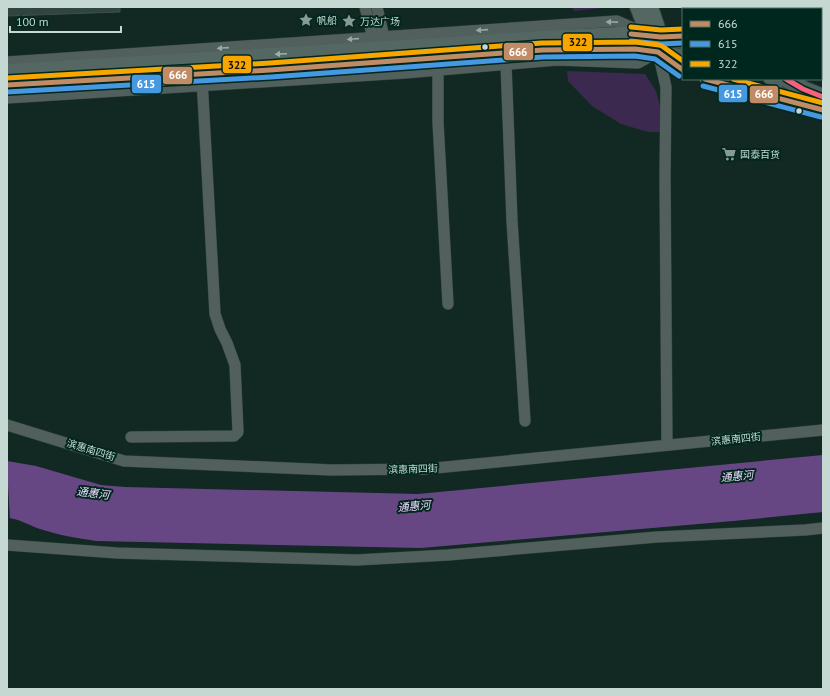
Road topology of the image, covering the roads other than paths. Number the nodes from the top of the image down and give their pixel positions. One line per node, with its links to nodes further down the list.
1 (365, 7): 6 (street)
2 (377, 7): 6 (street)
3 (637, 7): 7 (main road)
4 (651, 7): 7 (main road)
5 (682, 36): 7 (street)
6 (378, 37): 7 (street, one-way to 6); 11 (street, one-way to 11)
7 (656, 41): 8 (highway); 9 (highway); 10 (main road); 12 (street); 14 (main road, one-way to 14); 29 (street)
8 (682, 41)
9 (682, 57)
10 (504, 59): 13 (street); 15 (main road); 25 (street)
11 (7, 62)
12 (682, 69)
13 (438, 70): 15 (street); 24 (street)
14 (7, 71)
15 (202, 80): 19 (main road); 22 (street); 28 (street)
16 (709, 80): 23 (street)
17 (776, 80): 20 (highway)
18 (788, 80): 21 (highway, bridge)
19 (7, 86)
20 (823, 91)
21 (823, 97)
22 (7, 98)
23 (823, 110)
24 (448, 304)
25 (525, 421)
26 (7, 425): 29 (street, 滨惠南四街)
27 (823, 430): 29 (street, 滨惠南四街)
28 (131, 437)
29 (667, 445)
30 (823, 528): 31 (street)
31 (7, 545)

